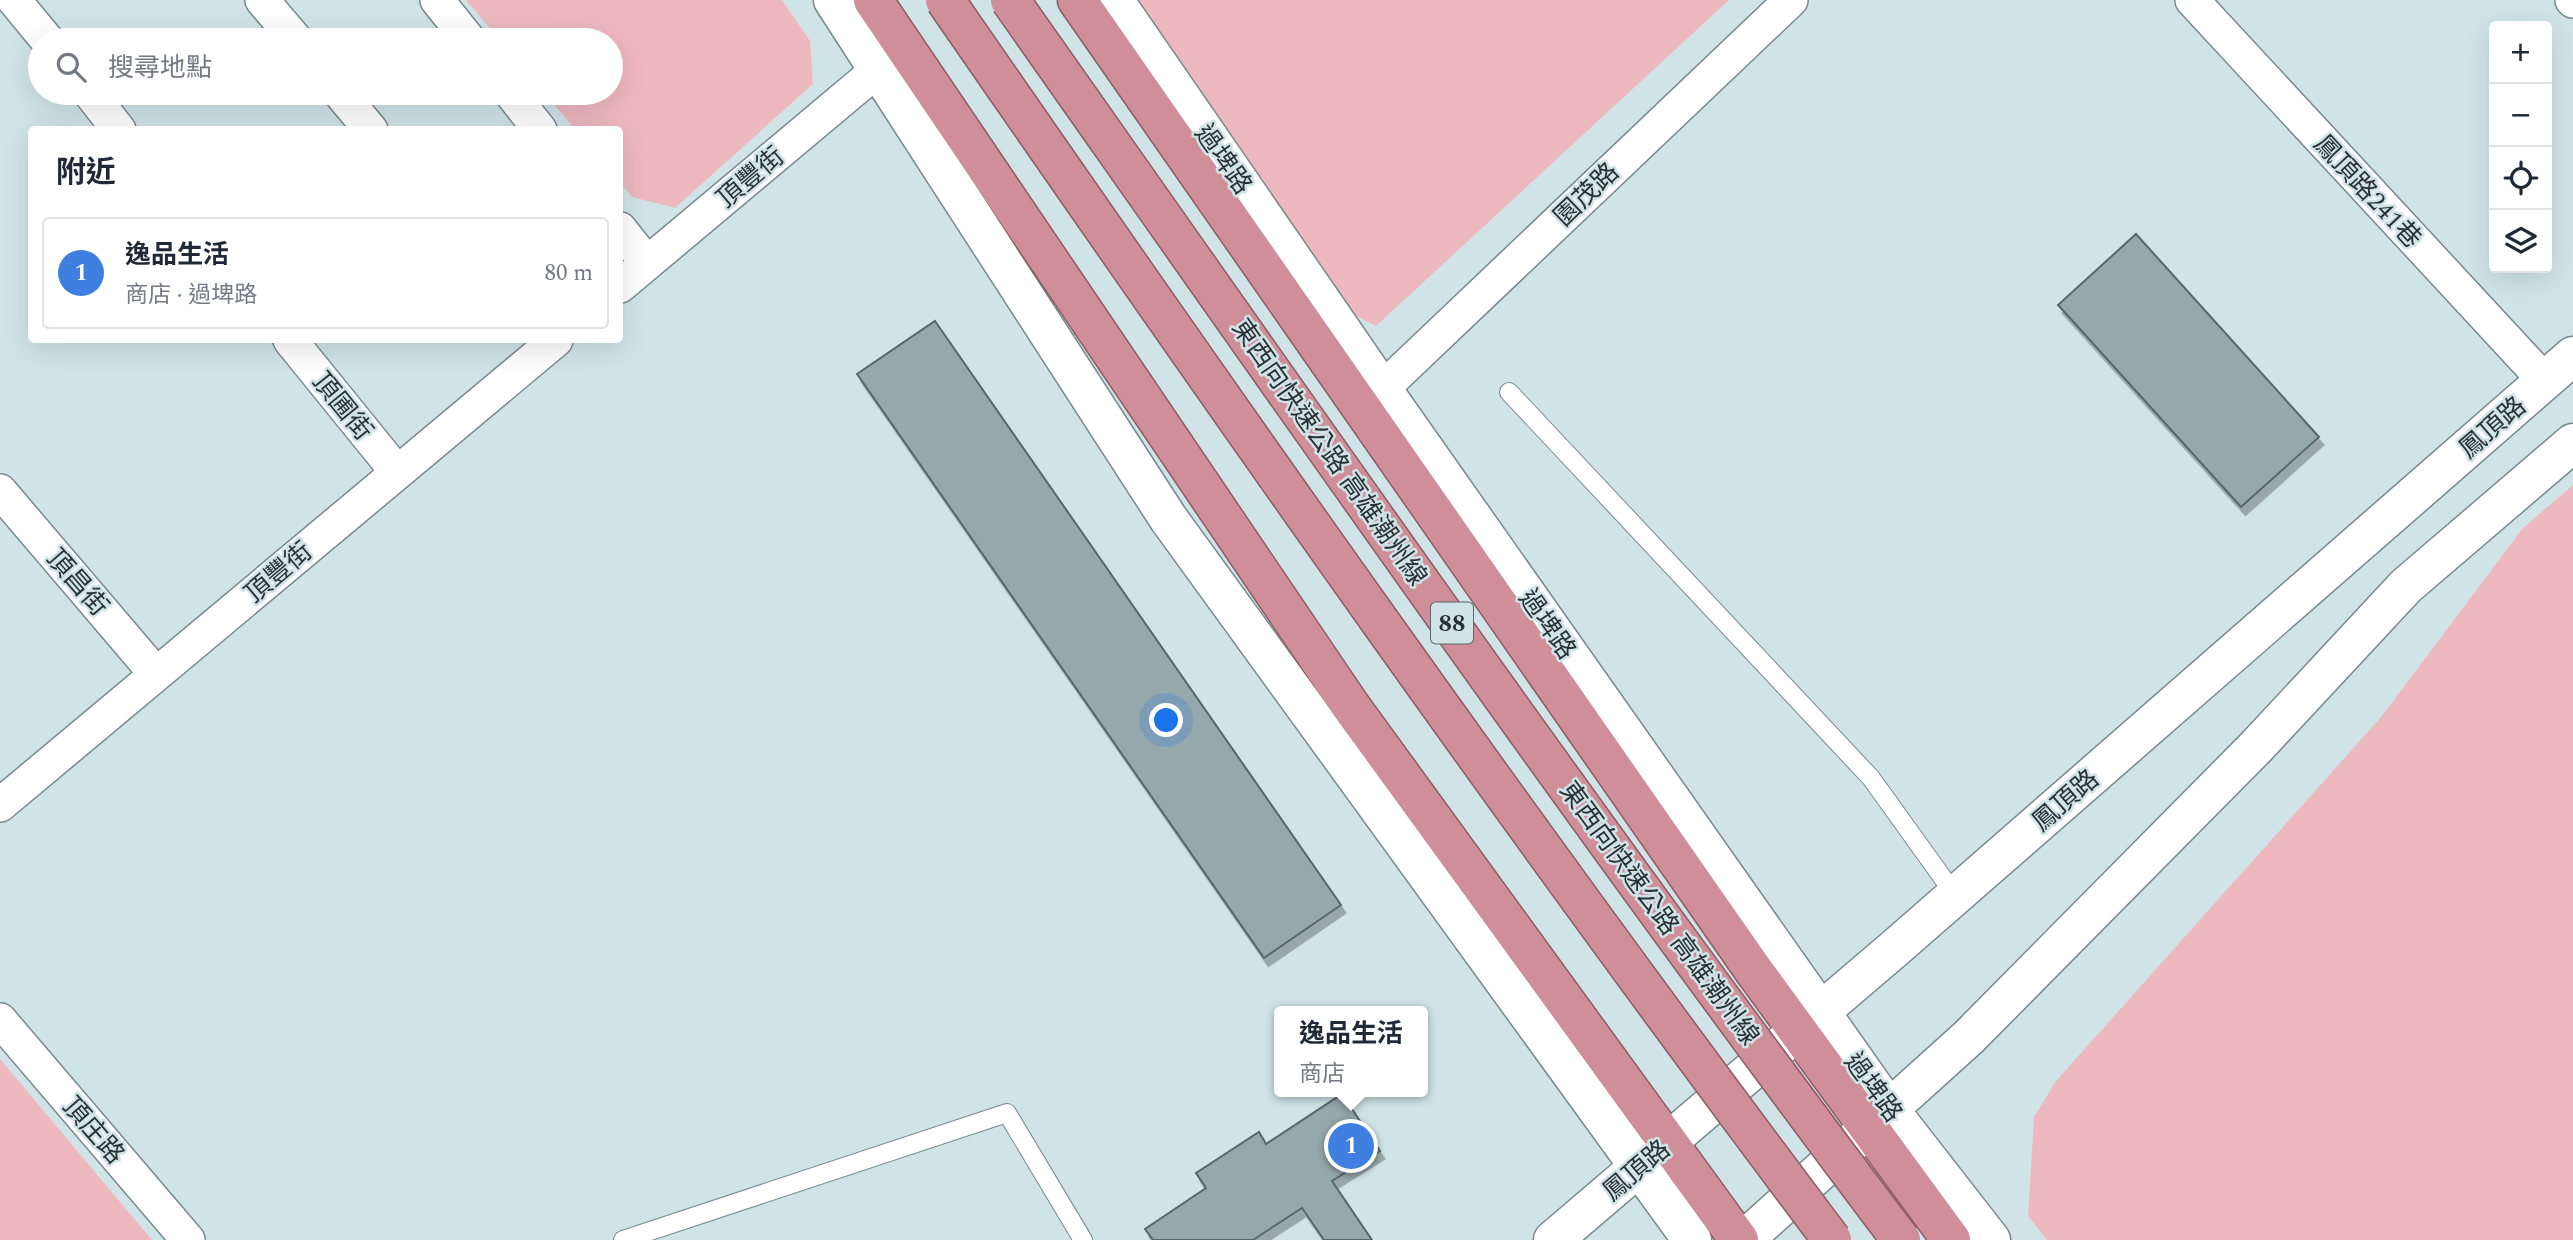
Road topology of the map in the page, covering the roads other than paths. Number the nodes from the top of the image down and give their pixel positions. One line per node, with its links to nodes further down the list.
1 (14, 0): 12 (street)
2 (262, 0): 13 (street)
3 (437, 0): 14 (street)
4 (833, 0): 15 (main road)
5 (873, 0): 40 (highway)
6 (945, 0): 49 (highway, 東西向快速公路 高雄潮州線 / 88, bridge)
7 (1010, 0): 50 (highway, 東西向快速公路 高雄潮州線 / 88, bridge)
8 (1077, 0): 38 (highway)
9 (1114, 0): 29 (main road, 過埤路)
10 (1791, 0): 29 (street, 園茂路)
11 (2192, 0): 28 (street, 鳳頂路241巷)
12 (37, 28)
13 (286, 28)
14 (459, 28)
15 (880, 68): 23 (street, 頂豐街); 41 (main road)
16 (99, 105): 19 (street)
17 (350, 105): 20 (street)
18 (520, 105): 21 (street)
19 (116, 126)
20 (368, 126)
21 (537, 126)
22 (623, 233): 23 (street)
23 (647, 263): 24 (street, 頂豐街)
24 (623, 283)
25 (292, 343): 32 (street, 頂圃街)
26 (549, 343): 32 (street, 頂豐街)
27 (2573, 356): 28 (main road, 鳳頂路)
28 (2545, 381): 36 (main road, 鳳頂路)
29 (1382, 389): 38 (main road, 過埤路)
30 (1508, 392): 36 (lane)
31 (2573, 443): 39 (main road)
32 (397, 472): 34 (street, 頂豐街)
33 (0, 491): 34 (street, 頂昌街)
34 (156, 674): 35 (street, 頂豐街)
35 (0, 805)
36 (1955, 895): 38 (main road, 鳳頂路)
37 (0, 1020): 42 (street, 頂庄路)
38 (1809, 1021): 39 (highway); 40 (main road, 鳳頂路)
39 (1878, 1118): 48 (main road); 51 (highway); 52 (main road, 過埤路)
40 (1668, 1143): 41 (main road, 鳳頂路); 47 (highway)
41 (1638, 1167): 45 (main road, 鳳頂路); 46 (main road)
42 (188, 1240)
43 (623, 1240): 44 (lane)
44 (1083, 1240)
45 (1553, 1240)
46 (1692, 1240)
47 (1739, 1240)
48 (1744, 1240)
49 (1832, 1240)
50 (1901, 1240)
51 (1951, 1240)
52 (1991, 1240)

